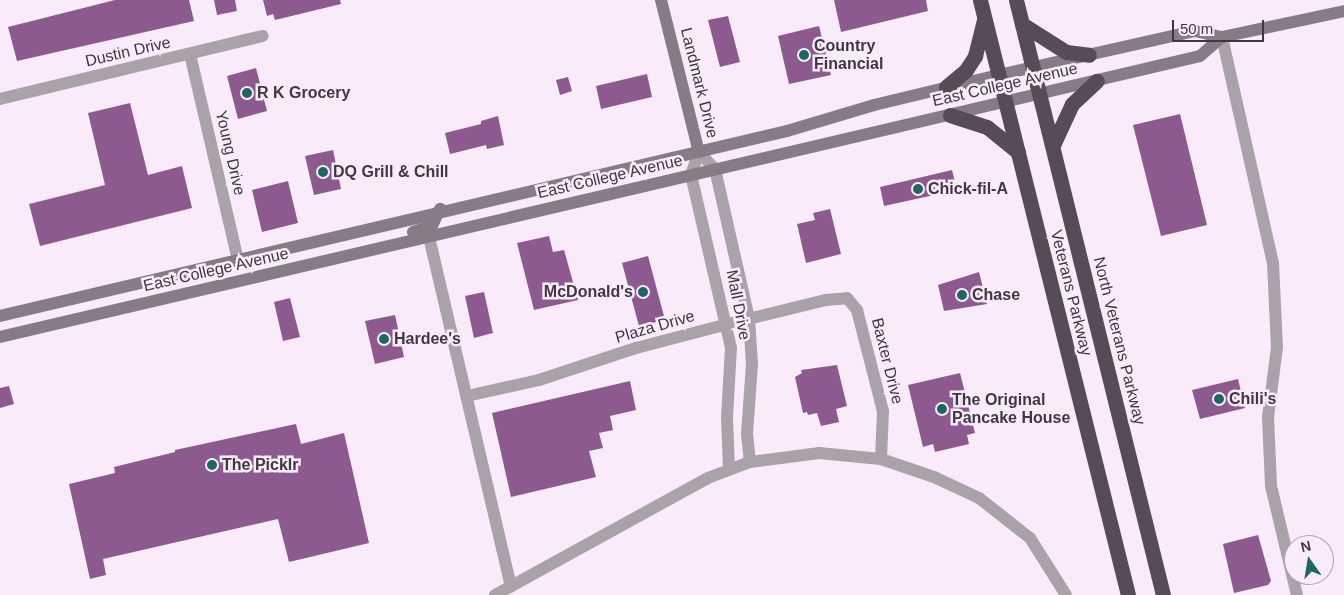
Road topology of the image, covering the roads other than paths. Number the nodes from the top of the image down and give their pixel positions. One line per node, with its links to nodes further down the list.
1 (661, 0): 20 (main road, Landmark Drive)
2 (980, 0): 5 (highway, Veterans Parkway)
3 (1016, 0): 6 (highway)
4 (1344, 11): 8 (main road, East College Avenue)
5 (985, 18): 12 (highway, Veterans Parkway); 14 (highway)
6 (1022, 24): 10 (highway); 11 (highway)
7 (264, 36): 9 (street, Dustin Drive)
8 (1222, 38): 10 (main road, East College Avenue); 13 (main road, East College Avenue); 42 (street)
9 (190, 54): 16 (street, Dustin Drive); 26 (street, Young Drive)
10 (1089, 55): 11 (main road, East College Avenue)
11 (1033, 67): 12 (main road, East College Avenue); 15 (highway)
12 (999, 75): 14 (main road, East College Avenue); 17 (highway, Veterans Parkway)
13 (1097, 81): 15 (main road, East College Avenue); 19 (highway)
14 (946, 87): 20 (main road, East College Avenue)
15 (1040, 95): 17 (main road, East College Avenue); 19 (highway, North Veterans Parkway)
16 (0, 99)
17 (1006, 103): 18 (main road, East College Avenue); 21 (highway, Veterans Parkway)
18 (950, 115): 21 (highway); 22 (main road, East College Avenue)
19 (1053, 145): 41 (highway, North Veterans Parkway)
20 (699, 152): 22 (street, Landmark Drive); 23 (street); 24 (main road, East College Avenue)
21 (1018, 152): 40 (highway, Veterans Parkway)
22 (715, 169): 23 (main road, East College Avenue); 30 (street, Mall Drive)
23 (691, 175): 25 (main road, East College Avenue); 31 (street, Mall Drive)
24 (440, 209): 26 (main road, East College Avenue); 27 (main road)
25 (429, 237): 27 (main road, East College Avenue); 33 (street)
26 (238, 260): 29 (main road, East College Avenue)
27 (328, 260): 32 (main road, East College Avenue)
28 (852, 301): 30 (street, Plaza Drive); 34 (street, Baxter Drive)
29 (0, 316)
30 (749, 319): 31 (street, Plaza Drive); 35 (street, Mall Drive)
31 (728, 324): 33 (street, Plaza Drive); 36 (street, Mall Drive)
32 (0, 337)
33 (467, 396): 37 (street)
34 (881, 459): 35 (street); 39 (street)
35 (750, 462): 36 (street)
36 (728, 469): 37 (street)
37 (511, 586): 38 (street)
38 (496, 595)
39 (1066, 595)
40 (1128, 595)
41 (1163, 595)
42 (1297, 595)

